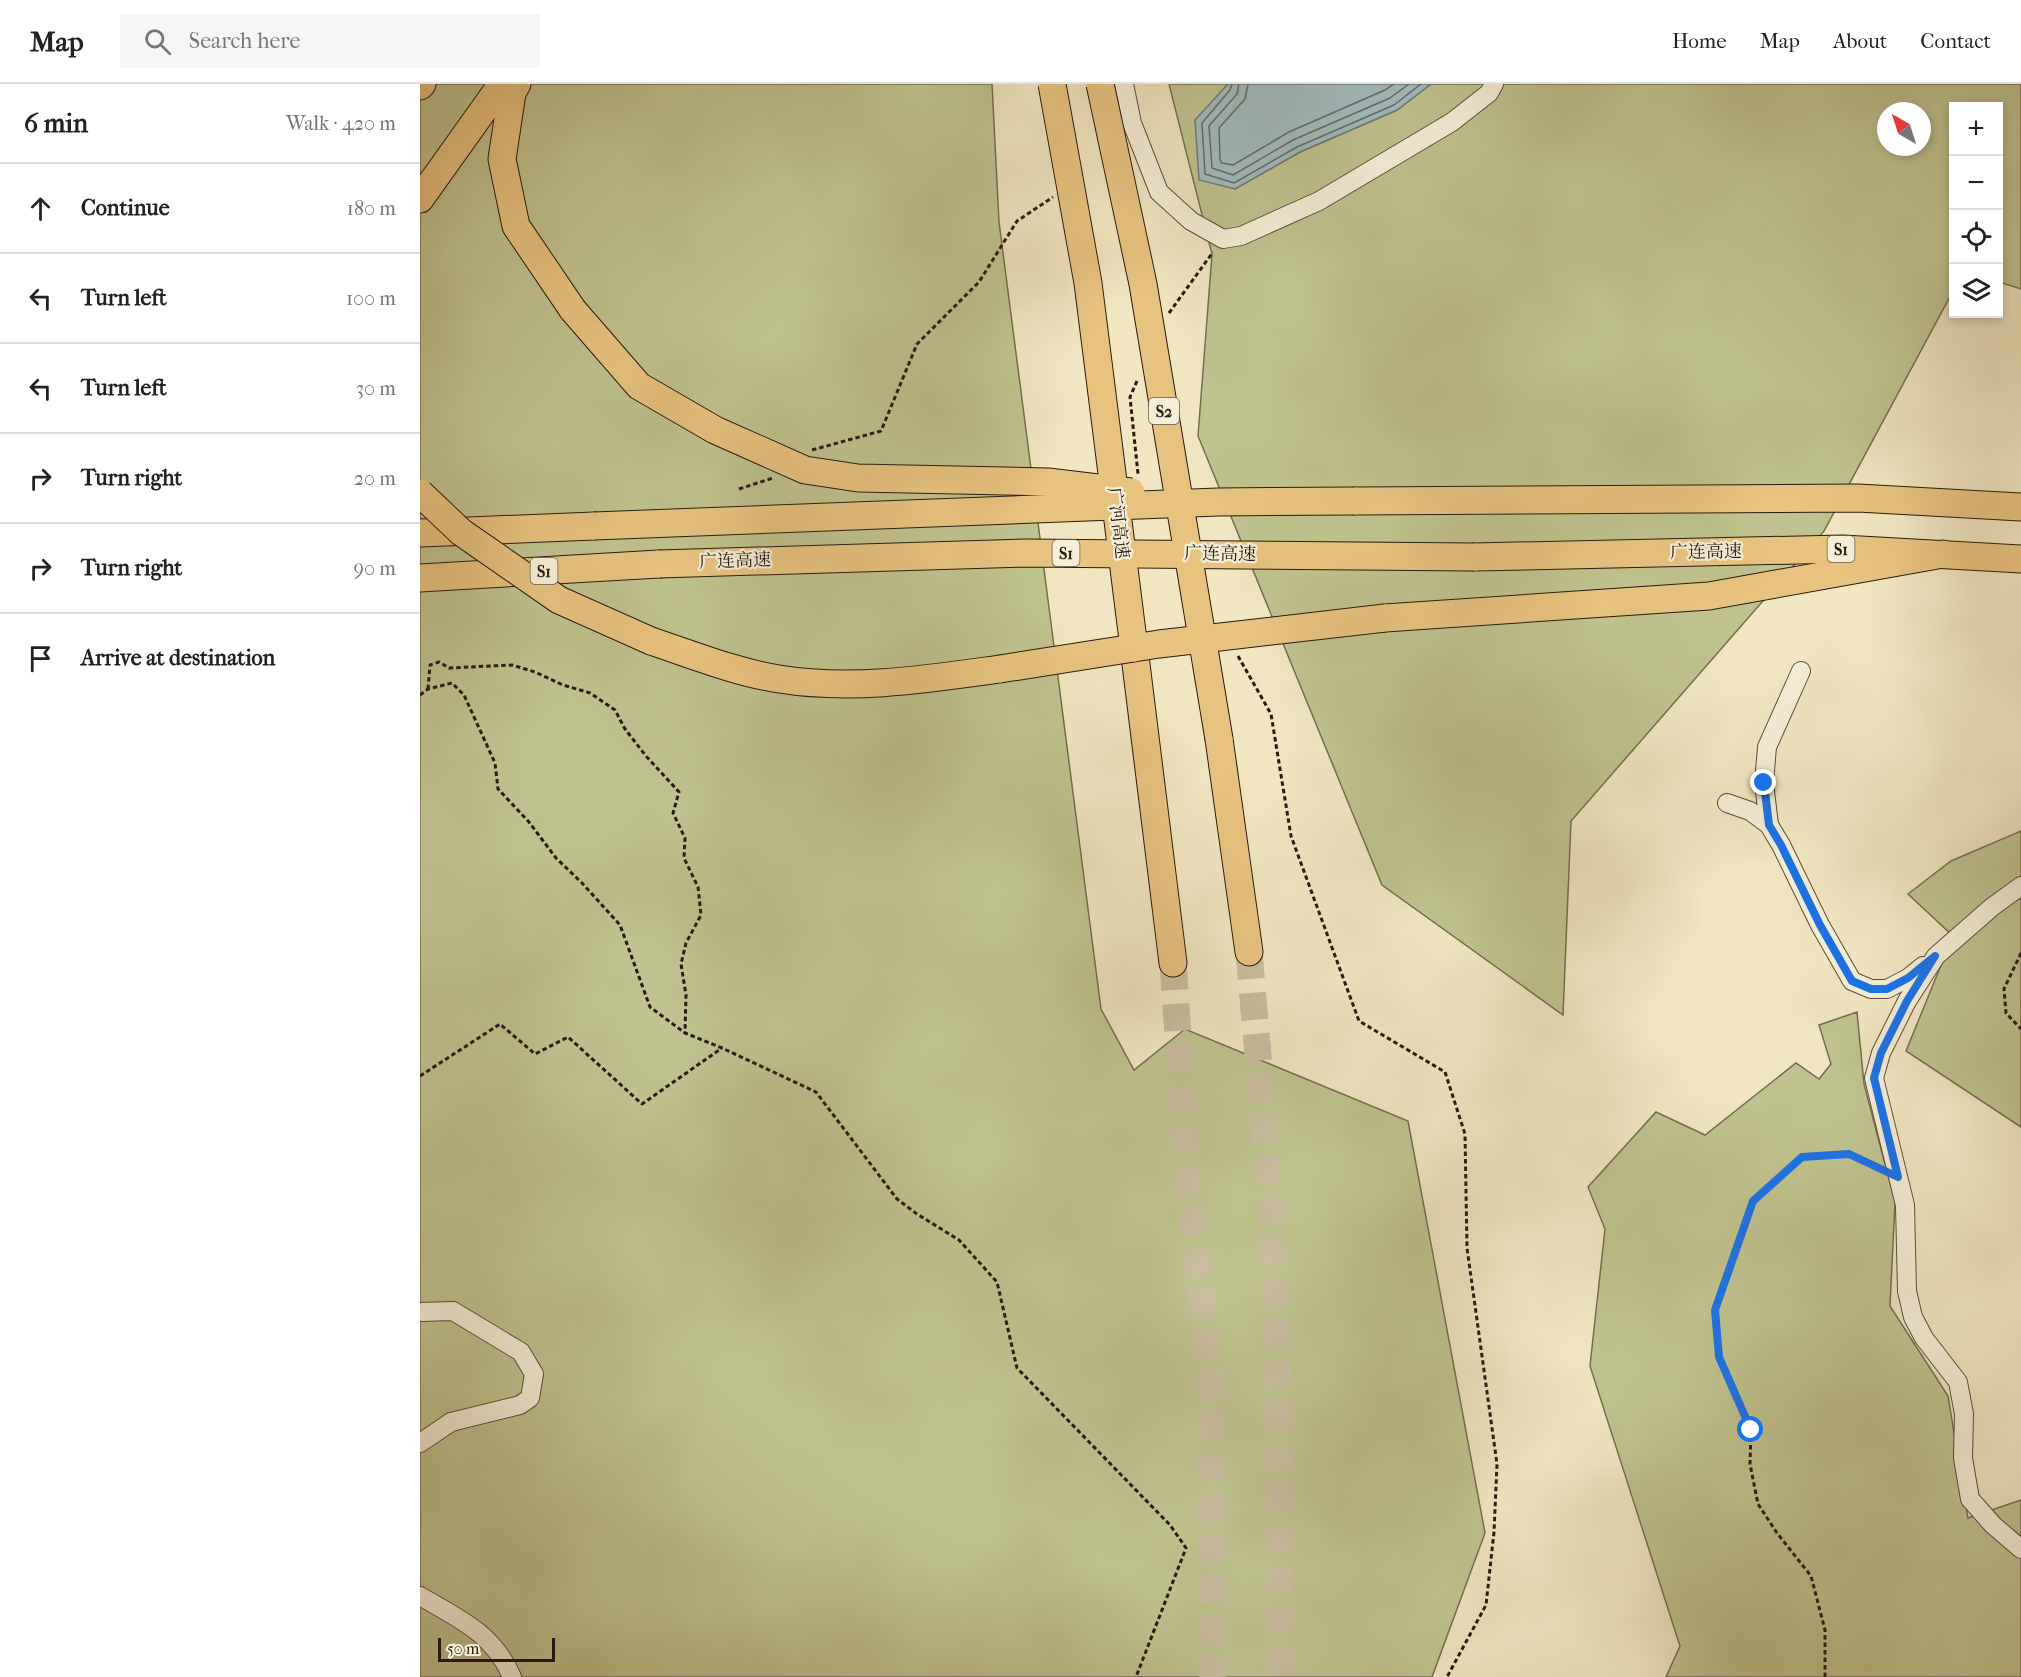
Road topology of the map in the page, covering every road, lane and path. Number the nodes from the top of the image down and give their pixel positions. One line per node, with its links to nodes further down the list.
1 (502, 84): 8 (highway)
2 (517, 84): 17 (highway, bridge)
3 (1052, 84): 33 (highway, 广河高速, bridge)
4 (1100, 84): 30 (highway, S2, bridge)
5 (1124, 84): 9 (street)
6 (1494, 84): 9 (street)
7 (1062, 195): 12 (path)
8 (420, 199)
9 (1223, 239): 10 (path)
10 (1165, 323)
11 (1140, 376): 14 (path)
12 (806, 455)
13 (778, 476): 15 (path)
14 (1138, 477)
15 (739, 489)
16 (420, 493): 20 (highway, bridge)
17 (1218, 502): 18 (highway, bridge); 19 (highway, bridge)
18 (2021, 507)
19 (426, 532)
20 (1943, 554): 21 (highway, 广连高速 / S1); 22 (highway, 广连高速 / S1, bridge)
21 (2021, 559)
22 (424, 578)
23 (1231, 648): 45 (path)
24 (1801, 671): 28 (street)
25 (428, 689): 26 (path); 35 (path); 35 (path)
26 (420, 695)
27 (1727, 803): 28 (street)
28 (1769, 825): 32 (street)
29 (2021, 886): 32 (street)
30 (1249, 952)
31 (2021, 953): 34 (path)
32 (1935, 956): 38 (street)
33 (1173, 963)
34 (2021, 1029)
35 (685, 1033): 36 (path)
36 (722, 1048): 37 (path); 44 (path)
37 (420, 1076)
38 (1898, 1177): 41 (street); 46 (path)
39 (420, 1312): 40 (street)
40 (420, 1443)
41 (2021, 1549)
42 (420, 1596): 43 (street)
43 (512, 1677)
44 (1136, 1677)
45 (1447, 1677)
46 (1825, 1677)

